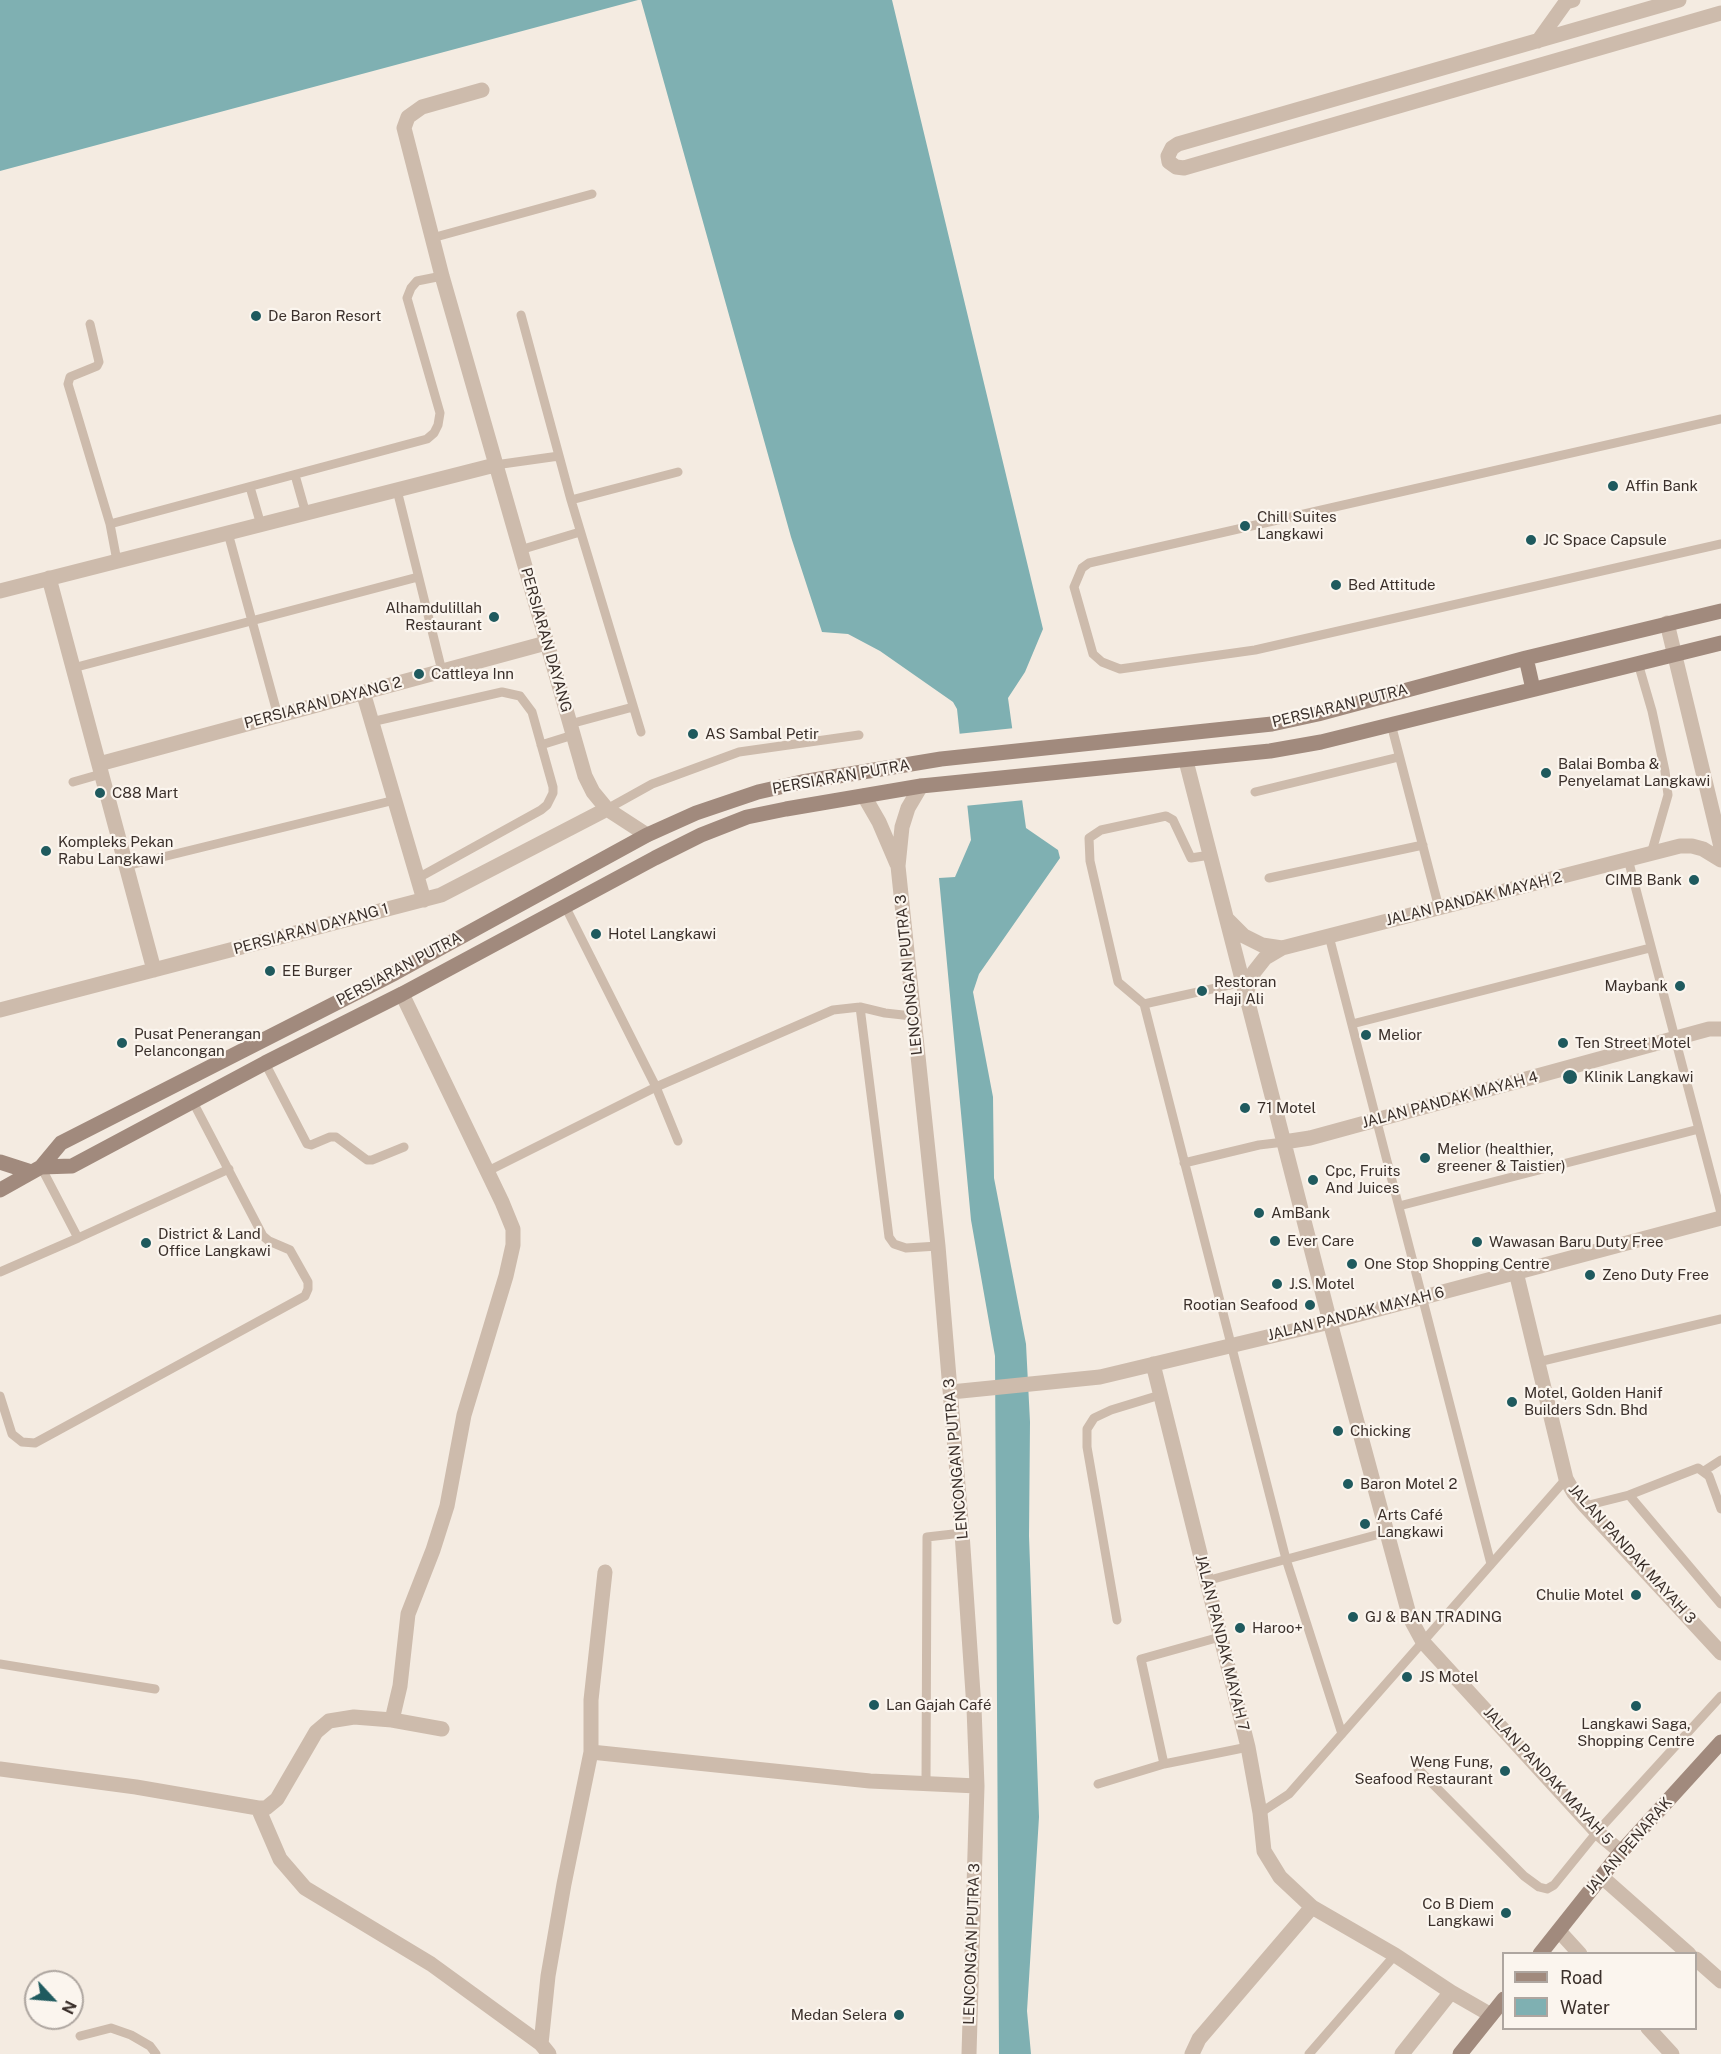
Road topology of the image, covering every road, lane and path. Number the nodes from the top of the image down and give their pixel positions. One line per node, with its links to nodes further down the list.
1 (1573, 0): 4 (street)
2 (1679, 0): 4 (street)
3 (1721, 13): 4 (street)
4 (1538, 41)
5 (482, 90): 7 (street, PERSIARAN DAYANG)
6 (592, 194): 7 (lane)
7 (432, 238): 8 (street, PERSIARAN DAYANG)
8 (442, 276): 13 (street, PERSIARAN DAYANG); 15 (lane)
9 (521, 315): 12 (lane)
10 (90, 324): 20 (lane)
11 (1721, 419): 24 (lane)
12 (559, 456): 13 (lane); 18 (lane)
13 (495, 465): 17 (street); 25 (street, PERSIARAN DAYANG)
14 (678, 472): 18 (lane)
15 (295, 475): 16 (lane); 19 (lane)
16 (250, 487): 20 (lane); 21 (lane)
17 (397, 490): 19 (street); 27 (lane)
18 (570, 500): 22 (lane)
19 (306, 514): 21 (street)
20 (110, 524): 26 (lane)
21 (261, 525): 23 (street)
22 (580, 532): 25 (lane); 42 (lane)
23 (228, 533): 26 (street); 31 (lane)
24 (1721, 544)
25 (520, 550): 33 (street, PERSIARAN DAYANG)
26 (117, 561): 28 (street)
27 (418, 577): 31 (lane); 39 (lane)
28 (49, 579): 29 (street); 38 (street)
29 (0, 591)
30 (1721, 611): 32 (main road, PERSIARAN PUTRA)
31 (252, 621): 38 (lane); 43 (lane)
32 (1667, 622): 35 (street); 36 (main road, PERSIARAN PUTRA)
33 (546, 643): 39 (street, PERSIARAN DAYANG 2); 46 (street, PERSIARAN DAYANG)
34 (1721, 643): 35 (main road, PERSIARAN PUTRA)
35 (1674, 654): 37 (main road, PERSIARAN PUTRA); 61 (street)
36 (1526, 658): 40 (main road); 59 (main road, PERSIARAN PUTRA)
37 (1638, 663): 40 (main road, PERSIARAN PUTRA); 62 (lane)
38 (73, 668): 52 (street)
39 (442, 671): 41 (street, PERSIARAN DAYANG 2)
40 (1533, 689): 45 (main road, PERSIARAN PUTRA)
41 (363, 692): 43 (street, PERSIARAN DAYANG 2); 44 (street)
42 (633, 707): 46 (lane); 47 (lane)
43 (278, 716): 52 (street, PERSIARAN DAYANG 2)
44 (371, 722): 49 (lane); 57 (street)
45 (1391, 724): 50 (lane); 51 (main road, PERSIARAN PUTRA)
46 (572, 730): 49 (lane); 58 (street, PERSIARAN DAYANG)
47 (641, 732)
48 (859, 735): 58 (lane)
49 (541, 745): 68 (lane)
50 (1399, 757): 55 (lane); 60 (lane)
51 (1186, 761): 54 (main road, PERSIARAN PUTRA); 63 (street, JALAN PANDAK MAYAH 5)
52 (100, 769): 53 (lane); 66 (street)
53 (73, 782)
54 (921, 786): 56 (main road, PERSIARAN PUTRA); 67 (street)
55 (1255, 792)
56 (864, 796): 67 (street); 71 (main road, PERSIARAN PUTRA)
57 (395, 800): 66 (lane); 68 (street)
58 (607, 809): 59 (street); 70 (street, PERSIARAN DAYANG 1)
59 (647, 835): 97 (main road, PERSIARAN PUTRA)
60 (1423, 845): 69 (lane); 72 (lane)
61 (1721, 847)
62 (1651, 854): 64 (street, JALAN PANDAK MAYAH 2); 65 (street, JALAN PANDAK MAYAH 2)
63 (1210, 855): 73 (street, JALAN PANDAK MAYAH 5); 80 (lane)
64 (1628, 859): 72 (street, JALAN PANDAK MAYAH 2); 76 (lane)
65 (1721, 860)
66 (126, 866): 77 (street)
67 (898, 866): 83 (street, LENCONGAN PUTRA 3)
68 (418, 878): 70 (street)
69 (1269, 878)
70 (424, 900): 77 (street, PERSIARAN DAYANG 1)
71 (565, 906): 79 (main road, PERSIARAN PUTRA); 88 (lane)
72 (1439, 908): 74 (street, JALAN PANDAK MAYAH 2)
73 (1226, 918): 75 (street); 78 (street, JALAN PANDAK MAYAH 5)
74 (1329, 936): 75 (street, JALAN PANDAK MAYAH 2); 84 (lane)
75 (1282, 948): 78 (street, JALAN PANDAK MAYAH 2)
76 (1650, 948): 84 (lane); 86 (lane)
77 (154, 970): 82 (street, PERSIARAN DAYANG 1)
78 (1244, 987): 80 (lane); 93 (street, JALAN PANDAK MAYAH 5)
79 (402, 994): 87 (main road, PERSIARAN PUTRA); 99 (street)
80 (1144, 1004): 96 (lane)
81 (860, 1007): 83 (lane); 88 (lane); 104 (lane)
82 (0, 1010)
83 (912, 1016): 104 (street, LENCONGAN PUTRA 3)
84 (1352, 1024): 90 (lane)
85 (1721, 1029): 86 (street, JALAN PANDAK MAYAH 4)
86 (1675, 1039): 90 (street, JALAN PANDAK MAYAH 4); 91 (lane)
87 (265, 1063): 89 (main road, PERSIARAN PUTRA); 94 (lane)
88 (656, 1087): 92 (lane); 99 (lane)
89 (193, 1102): 97 (main road, PERSIARAN PUTRA); 98 (lane)
90 (1377, 1120): 93 (street, JALAN PANDAK MAYAH 4); 101 (lane)
91 (1699, 1128): 101 (lane); 102 (lane)
92 (678, 1141)
93 (1284, 1142): 96 (lane); 109 (street, JALAN PANDAK MAYAH 5)
94 (404, 1147)
95 (0, 1162): 97 (main road)
96 (1184, 1163): 110 (lane)
97 (36, 1169): 100 (main road, PERSIARAN PUTRA); 103 (lane)
98 (229, 1169): 103 (lane); 115 (lane)
99 (488, 1171): 136 (street)
100 (0, 1190)
101 (1399, 1206): 107 (lane)
102 (1721, 1215): 106 (street, JALAN PANDAK MAYAH 6)
103 (78, 1238): 105 (lane)
104 (938, 1245): 113 (street, LENCONGAN PUTRA 3)
105 (0, 1272)
106 (1516, 1272): 107 (street, JALAN PANDAK MAYAH 6); 111 (street, JALAN PANDAK MAYAH 3)
107 (1422, 1297): 109 (street, JALAN PANDAK MAYAH 6); 125 (lane)
108 (1721, 1319): 111 (lane)
109 (1330, 1322): 110 (street, JALAN PANDAK MAYAH 6); 122 (street, JALAN PANDAK MAYAH 5)
110 (1231, 1345): 112 (street, JALAN PANDAK MAYAH 6); 124 (lane)
111 (1538, 1362): 118 (street, JALAN PANDAK MAYAH 3)
112 (1153, 1364): 113 (street, JALAN PANDAK MAYAH 6); 114 (street, JALAN PANDAK MAYAH 7)
113 (951, 1392): 123 (street, LENCONGAN PUTRA 3)
114 (1160, 1395): 127 (street, JALAN PANDAK MAYAH 7); 129 (lane)
115 (0, 1396)
116 (1721, 1461): 117 (lane)
117 (1704, 1471): 119 (lane); 121 (lane)
118 (1566, 1479): 120 (street, JALAN PANDAK MAYAH 3); 125 (lane)
119 (1629, 1495): 120 (lane); 128 (lane)
120 (1586, 1506): 132 (street, JALAN PANDAK MAYAH 3)
121 (1721, 1509)
122 (1387, 1532): 124 (lane); 131 (street, JALAN PANDAK MAYAH 5)
123 (962, 1533): 145 (lane); 147 (street, LENCONGAN PUTRA 3)
124 (1286, 1559): 127 (lane); 138 (lane)
125 (1491, 1564): 131 (lane)
126 (605, 1572): 141 (street)
127 (1206, 1581): 130 (street, JALAN PANDAK MAYAH 7)
128 (1721, 1604)
129 (1117, 1620)
130 (1220, 1637): 140 (street, JALAN PANDAK MAYAH 7); 142 (lane)
131 (1423, 1642): 138 (lane); 150 (street, JALAN PANDAK MAYAH 5)
132 (1721, 1653)
133 (0, 1664): 134 (lane)
134 (155, 1689)
135 (1721, 1696): 150 (lane)
136 (392, 1720): 137 (street); 148 (street)
137 (442, 1729)
138 (1342, 1734): 149 (lane)
139 (1721, 1743): 151 (main road, JALAN PENARAK)
140 (1248, 1747): 142 (lane); 149 (street, JALAN PANDAK MAYAH 7)
141 (591, 1752): 145 (street); 166 (street)
142 (1164, 1764): 146 (lane)
143 (0, 1769): 148 (street)
144 (1418, 1769): 150 (lane)
145 (926, 1783): 147 (street)
146 (1098, 1784)
147 (977, 1786): 168 (street, LENCONGAN PUTRA 3)
148 (258, 1808): 166 (street)
149 (1260, 1813): 153 (street, JALAN PANDAK MAYAH 7)
150 (1597, 1832): 151 (street, JALAN PANDAK MAYAH 5)
151 (1621, 1852): 152 (main road, JALAN PENARAK)
152 (1602, 1877): 154 (main road, JALAN PENARAK); 157 (street)
153 (1312, 1907): 158 (street, JALAN PANDAK MAYAH 7); 169 (street)
154 (1559, 1931): 155 (main road, JALAN PENARAK); 156 (street)
155 (1541, 1952)
156 (1579, 1952)
157 (1688, 1952)
158 (1395, 1955): 161 (street, JALAN PANDAK MAYAH 7); 170 (lane)
159 (1697, 1961): 160 (street)
160 (1721, 1981)
161 (1451, 1992): 163 (street, JALAN PANDAK MAYAH 7); 171 (street)
162 (1502, 2000): 163 (main road)
163 (1491, 2015): 172 (main road)
164 (1650, 2030): 173 (street)
165 (80, 2036): 167 (lane)
166 (545, 2049)
167 (156, 2054)
168 (969, 2054)
169 (1192, 2054)
170 (1309, 2054)
171 (1402, 2054)
172 (1460, 2054)
173 (1672, 2054)

